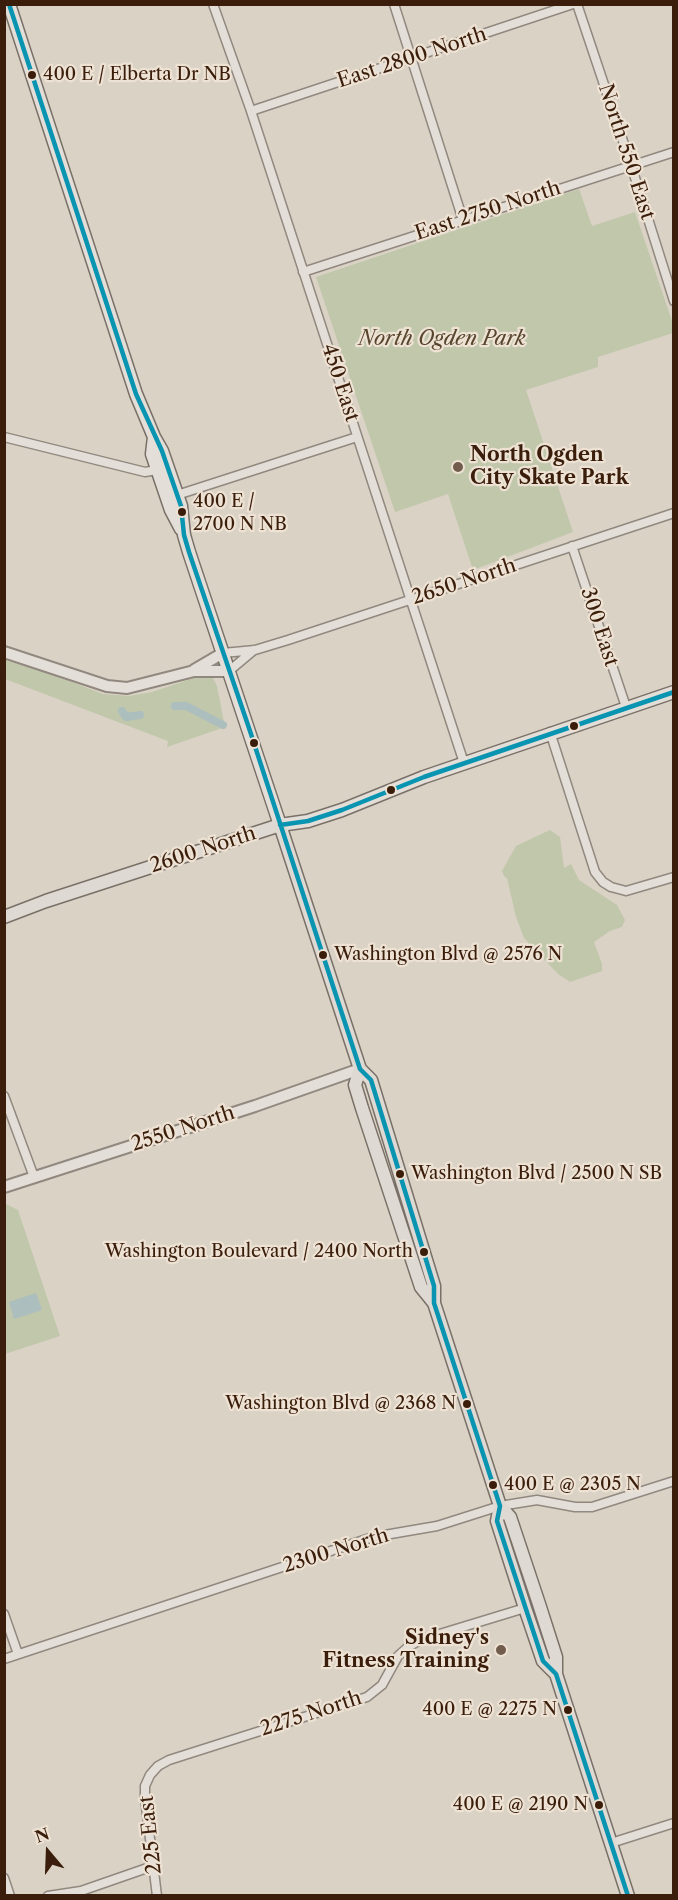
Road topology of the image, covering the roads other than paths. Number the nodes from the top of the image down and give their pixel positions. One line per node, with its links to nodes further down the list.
1 (9, 4): 14 (main road)
2 (213, 4): 6 (street, 450 East)
3 (394, 4): 5 (street)
4 (575, 4): 5 (street, East 2800 North); 8 (street, North 550 East)
5 (412, 58): 6 (street, East 2800 North); 9 (street)
6 (251, 111): 10 (street, 450 East)
7 (674, 152): 8 (street, East 2750 North)
8 (632, 165): 9 (street, East 2750 North); 11 (street, North 550 East)
9 (463, 219): 10 (street, East 2750 North)
10 (303, 272): 12 (street, 450 East)
11 (674, 301)
12 (357, 436): 16 (street); 20 (street, 450 East)
13 (4, 437): 15 (street)
14 (154, 437): 15 (main road); 16 (main road)
15 (157, 470): 18 (main road)
16 (177, 495): 18 (main road)
17 (674, 513): 19 (street, 2650 North)
18 (184, 536): 23 (main road)
19 (572, 546): 20 (street, 2650 North); 27 (street, 300 East)
20 (411, 600): 21 (street, 2650 North); 29 (street, 450 East)
21 (255, 650): 23 (street, 2650 North); 25 (street, 2650 North)
22 (4, 652): 24 (street)
23 (223, 652): 24 (street); 25 (main road)
24 (194, 671): 25 (street)
25 (229, 671): 30 (main road)
26 (674, 692): 27 (main road, 2600 North)
27 (626, 707): 28 (main road, 2600 North)
28 (550, 732): 29 (main road, 2600 North); 31 (street)
29 (464, 763): 30 (main road, 2600 North)
30 (280, 825): 32 (main road, 2600 North); 33 (main road)
31 (674, 877)
32 (4, 917)
33 (360, 1069): 35 (street, 2550 North); 37 (main road); 37 (main road)
34 (4, 1096): 35 (street)
35 (34, 1177): 36 (street, 2550 North)
36 (4, 1187)
37 (434, 1303): 39 (main road)
38 (674, 1481): 39 (street, 2300 North)
39 (500, 1506): 40 (main road); 42 (street, 2300 North); 44 (main road)
40 (525, 1608): 44 (main road); 45 (street, 2275 North)
41 (4, 1614): 42 (street)
42 (18, 1654): 43 (street, 2300 North)
43 (4, 1659)
44 (556, 1674): 47 (main road)
45 (150, 1775): 48 (street, 225 East)
46 (674, 1823): 47 (street)
47 (611, 1843): 53 (main road)
48 (153, 1866): 51 (street); 52 (street, 225 East)
49 (4, 1878): 50 (street)
50 (10, 1896)
51 (48, 1896)
52 (157, 1896)
53 (628, 1896)

